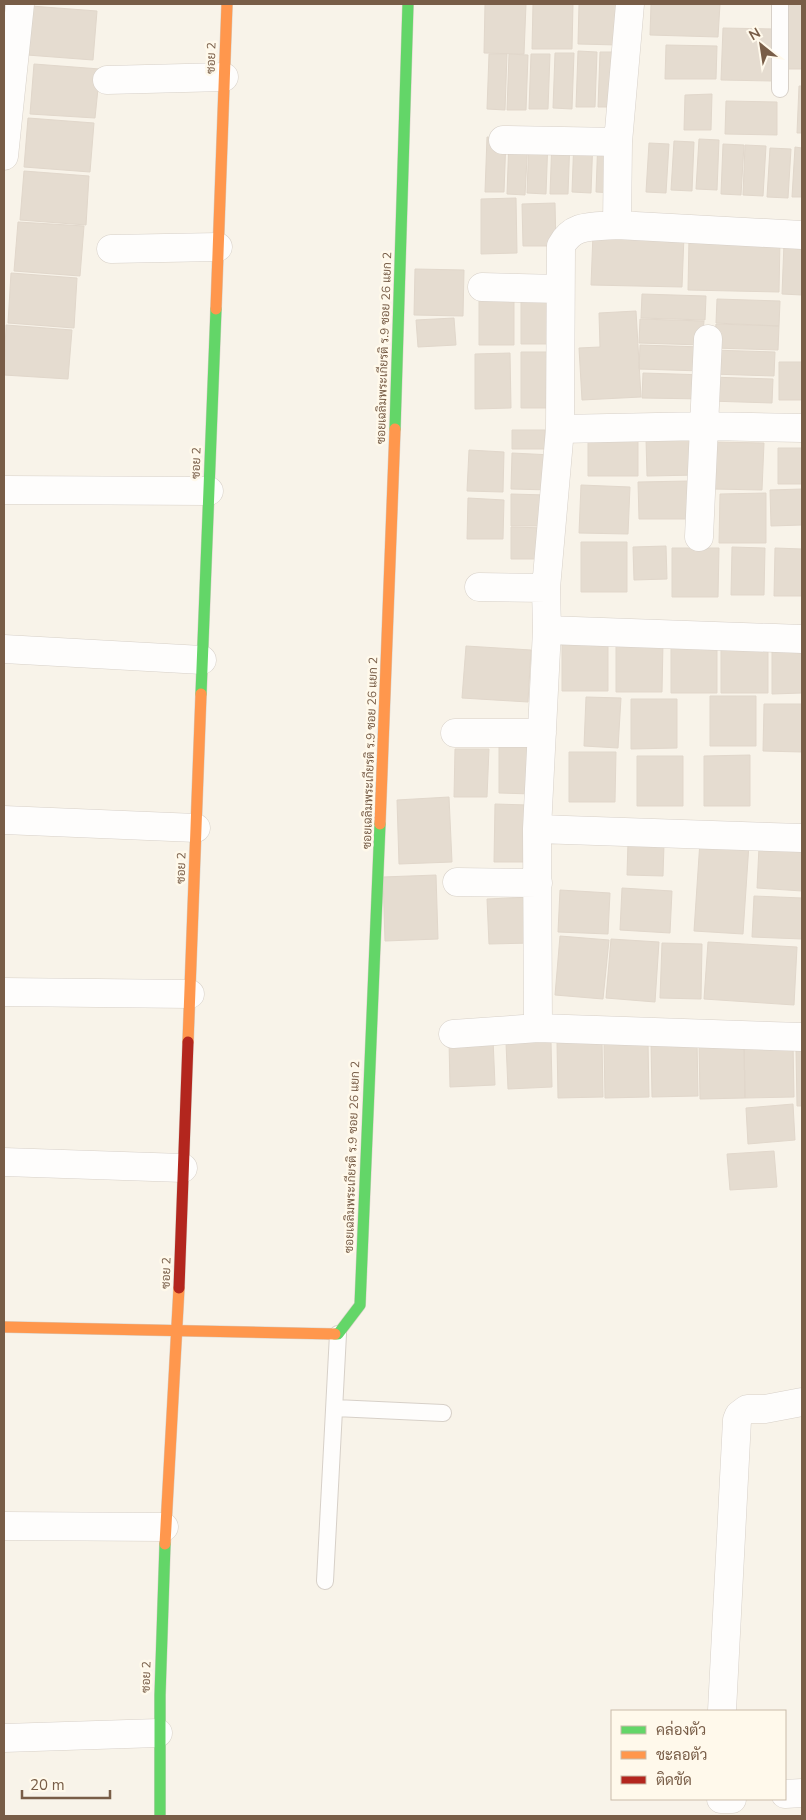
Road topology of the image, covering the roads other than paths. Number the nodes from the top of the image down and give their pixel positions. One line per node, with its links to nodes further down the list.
1 (20, 4): 11 (street)
2 (227, 4): 6 (street, ซอย 2)
3 (408, 4): 48 (street, ซอยเฉลิมพระเกียรติ ร.9 ซอย 26 แยก 2)
4 (630, 4): 10 (street)
5 (780, 4): 8 (lane)
6 (224, 77): 7 (street); 14 (street, ซอย 2)
7 (107, 80)
8 (780, 89)
9 (503, 140): 10 (street)
10 (618, 142): 12 (street)
11 (4, 156)
12 (617, 225): 13 (street); 17 (street)
13 (802, 235)
14 (218, 247): 15 (street); 23 (street, ซอย 2)
15 (111, 249)
16 (482, 288): 17 (street)
17 (560, 290): 21 (street)
18 (708, 338): 19 (street)
19 (705, 426): 20 (street); 21 (street); 24 (street)
20 (802, 428)
21 (560, 430): 26 (street)
22 (4, 490): 23 (street)
23 (208, 492): 30 (street, ซอย 2)
24 (698, 537)
25 (479, 587): 26 (street)
26 (546, 588): 27 (street)
27 (548, 630): 28 (street); 32 (street)
28 (802, 638)
29 (4, 649): 30 (street)
30 (202, 660): 34 (street, ซอย 2)
31 (455, 733): 32 (street)
32 (542, 733): 35 (street)
33 (4, 820): 34 (street)
34 (196, 828): 40 (street, ซอย 2)
35 (537, 829): 36 (street); 38 (street)
36 (802, 838)
37 (457, 882): 38 (street)
38 (538, 883): 41 (street)
39 (4, 992): 40 (street)
40 (190, 994): 45 (street, ซอย 2)
41 (538, 1028): 42 (street); 43 (street)
42 (453, 1034)
43 (802, 1037)
44 (4, 1162): 45 (street)
45 (183, 1168): 47 (street, ซอย 2)
46 (4, 1327): 47 (street)
47 (177, 1332): 48 (street); 53 (street, ซอย 2)
48 (338, 1334): 50 (lane)
49 (802, 1402): 55 (street)
50 (335, 1408): 51 (lane); 54 (lane)
51 (443, 1413)
52 (4, 1526): 53 (street)
53 (164, 1527): 56 (street, ซอย 2)
54 (326, 1581)
55 (722, 1710)
56 (158, 1733): 57 (street); 60 (street, ซอย 2)
57 (4, 1738)
58 (802, 1793): 59 (street)
59 (786, 1794)
60 (160, 1816)

